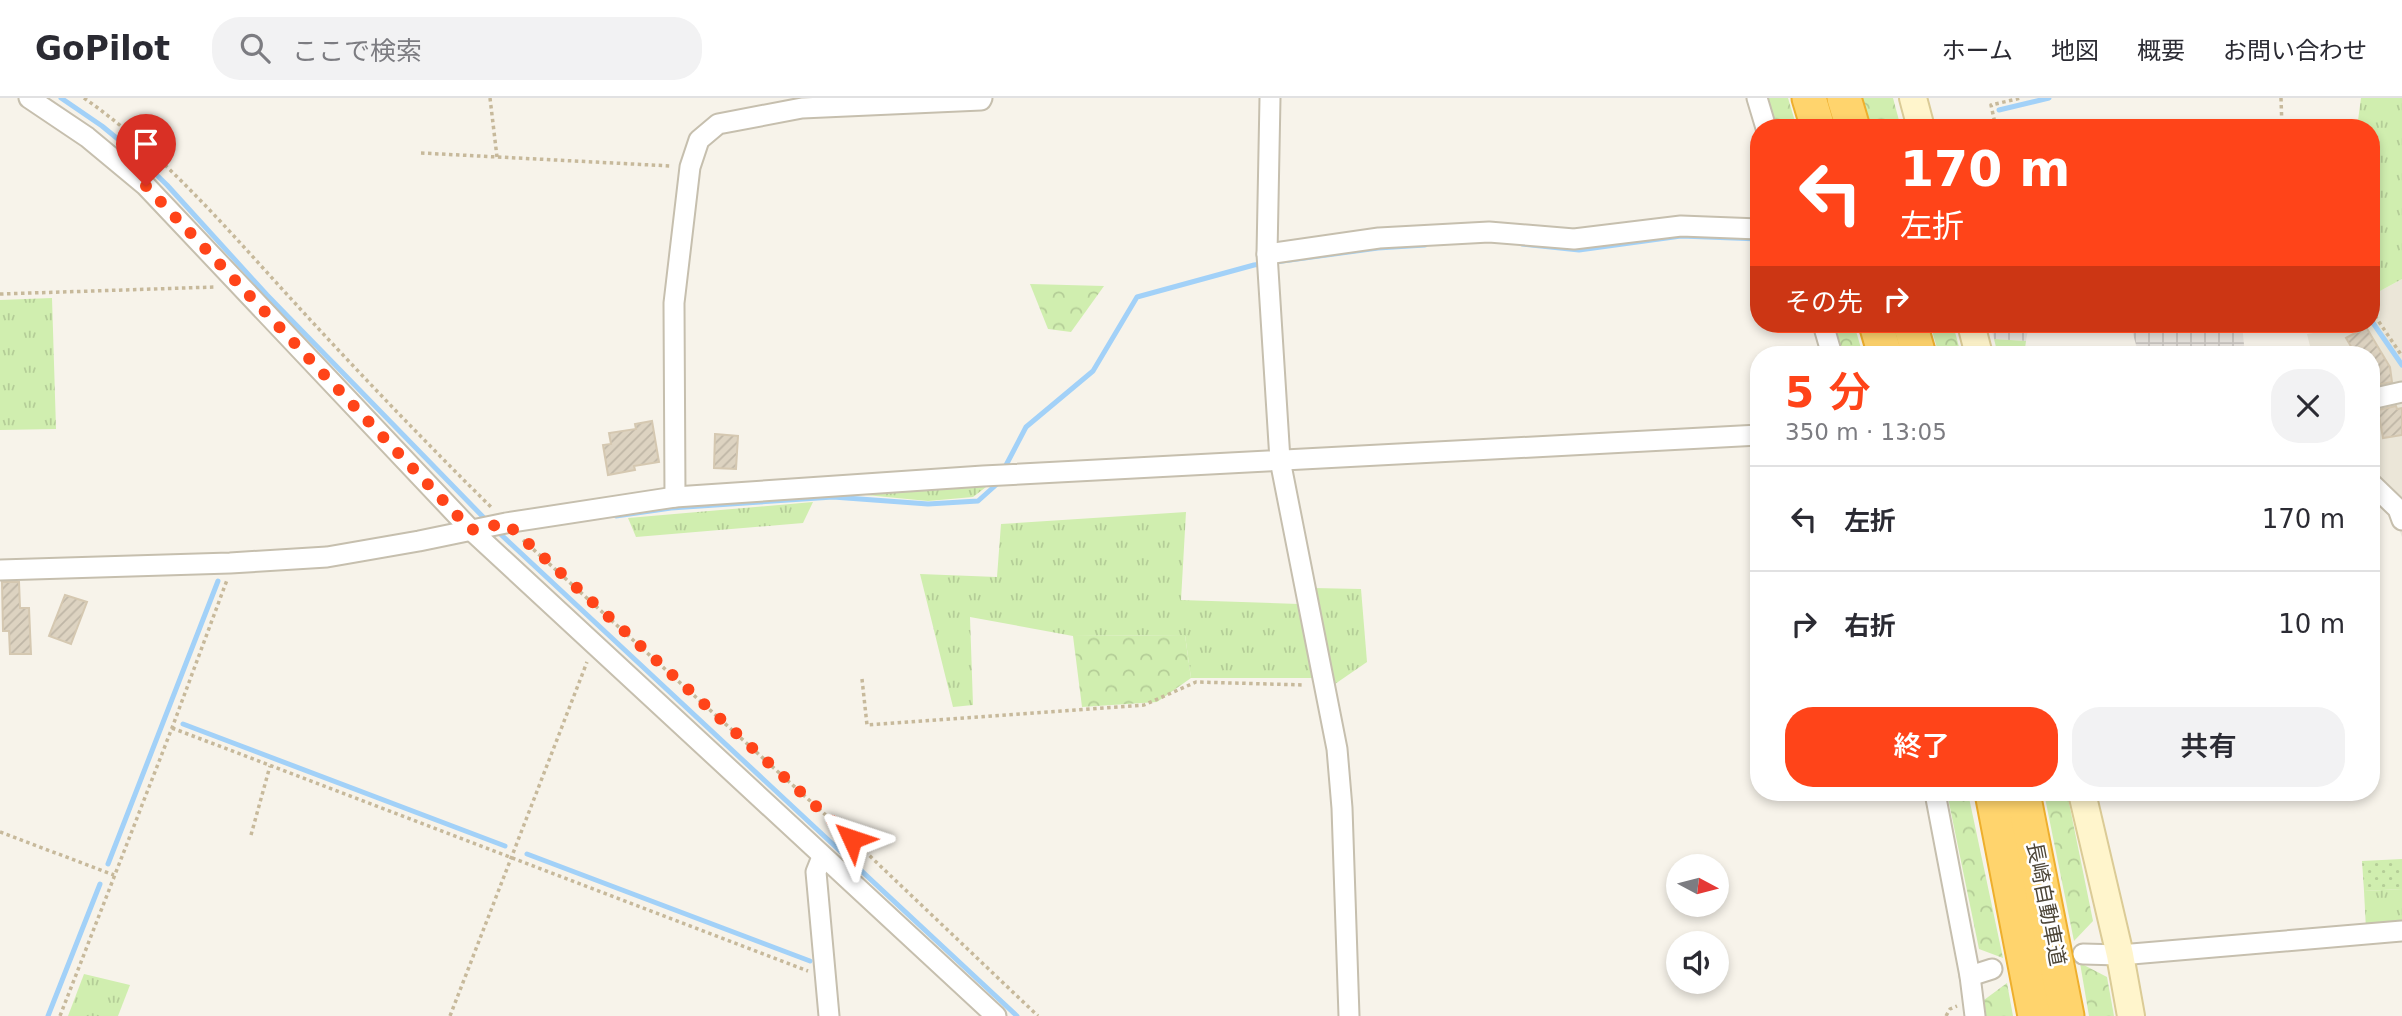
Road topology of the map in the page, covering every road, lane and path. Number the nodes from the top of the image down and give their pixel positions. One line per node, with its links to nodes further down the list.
1 (29, 98): 23 (street)
2 (84, 98): 34 (path)
3 (490, 98): 19 (path)
4 (982, 98): 20 (street)
5 (1270, 98): 22 (street)
6 (1757, 98): 12 (street)
7 (1809, 98): 13 (highway)
8 (1844, 98): 14 (highway)
9 (1913, 98): 15 (street)
10 (2021, 98): 16 (path)
11 (2281, 98): 17 (path)
12 (1763, 119)
13 (1815, 119)
14 (1850, 119)
15 (1919, 119)
16 (1994, 119)
17 (2282, 119)
18 (421, 153): 19 (path)
19 (497, 157): 20 (path)
20 (690, 167): 32 (street)
21 (1750, 229): 22 (street)
22 (1268, 263): 30 (street)
23 (241, 287): 24 (path); 35 (street)
24 (0, 294)
25 (2380, 323): 26 (path)
26 (2402, 356)
27 (2402, 392): 28 (street)
28 (2380, 397)
29 (1750, 435): 30 (street)
30 (1280, 460): 32 (street); 40 (street)
31 (2380, 492): 33 (street)
32 (675, 497): 34 (street)
33 (2402, 520)
34 (506, 523): 35 (street); 62 (path)
35 (471, 530): 36 (street); 38 (street)
36 (230, 563): 37 (street); 41 (path)
37 (0, 570)
38 (594, 645): 49 (street); 50 (path)
39 (862, 679): 40 (path)
40 (1324, 685): 63 (street)
41 (172, 728): 42 (path); 51 (path)
42 (270, 766): 48 (path); 50 (path)
43 (1936, 801): 56 (street)
44 (1994, 801): 65 (highway, 長崎自動車道)
45 (2025, 801): 66 (highway, 長崎自動車道)
46 (2084, 801): 54 (street)
47 (0, 832): 51 (path)
48 (251, 835)
49 (822, 857): 57 (street); 61 (street)
50 (512, 859): 57 (path); 59 (path)
51 (114, 875): 58 (path)
52 (2402, 931): 54 (street)
53 (2083, 954): 54 (street)
54 (2120, 955): 67 (street)
55 (1992, 969): 56 (street)
56 (1969, 976): 64 (street)
57 (825, 978): 60 (street)
58 (60, 1016)
59 (450, 1016)
60 (829, 1016)
61 (996, 1016)
62 (1038, 1016)
63 (1349, 1016)
64 (1975, 1016)
65 (2035, 1016)
66 (2067, 1016)
67 (2131, 1016)

